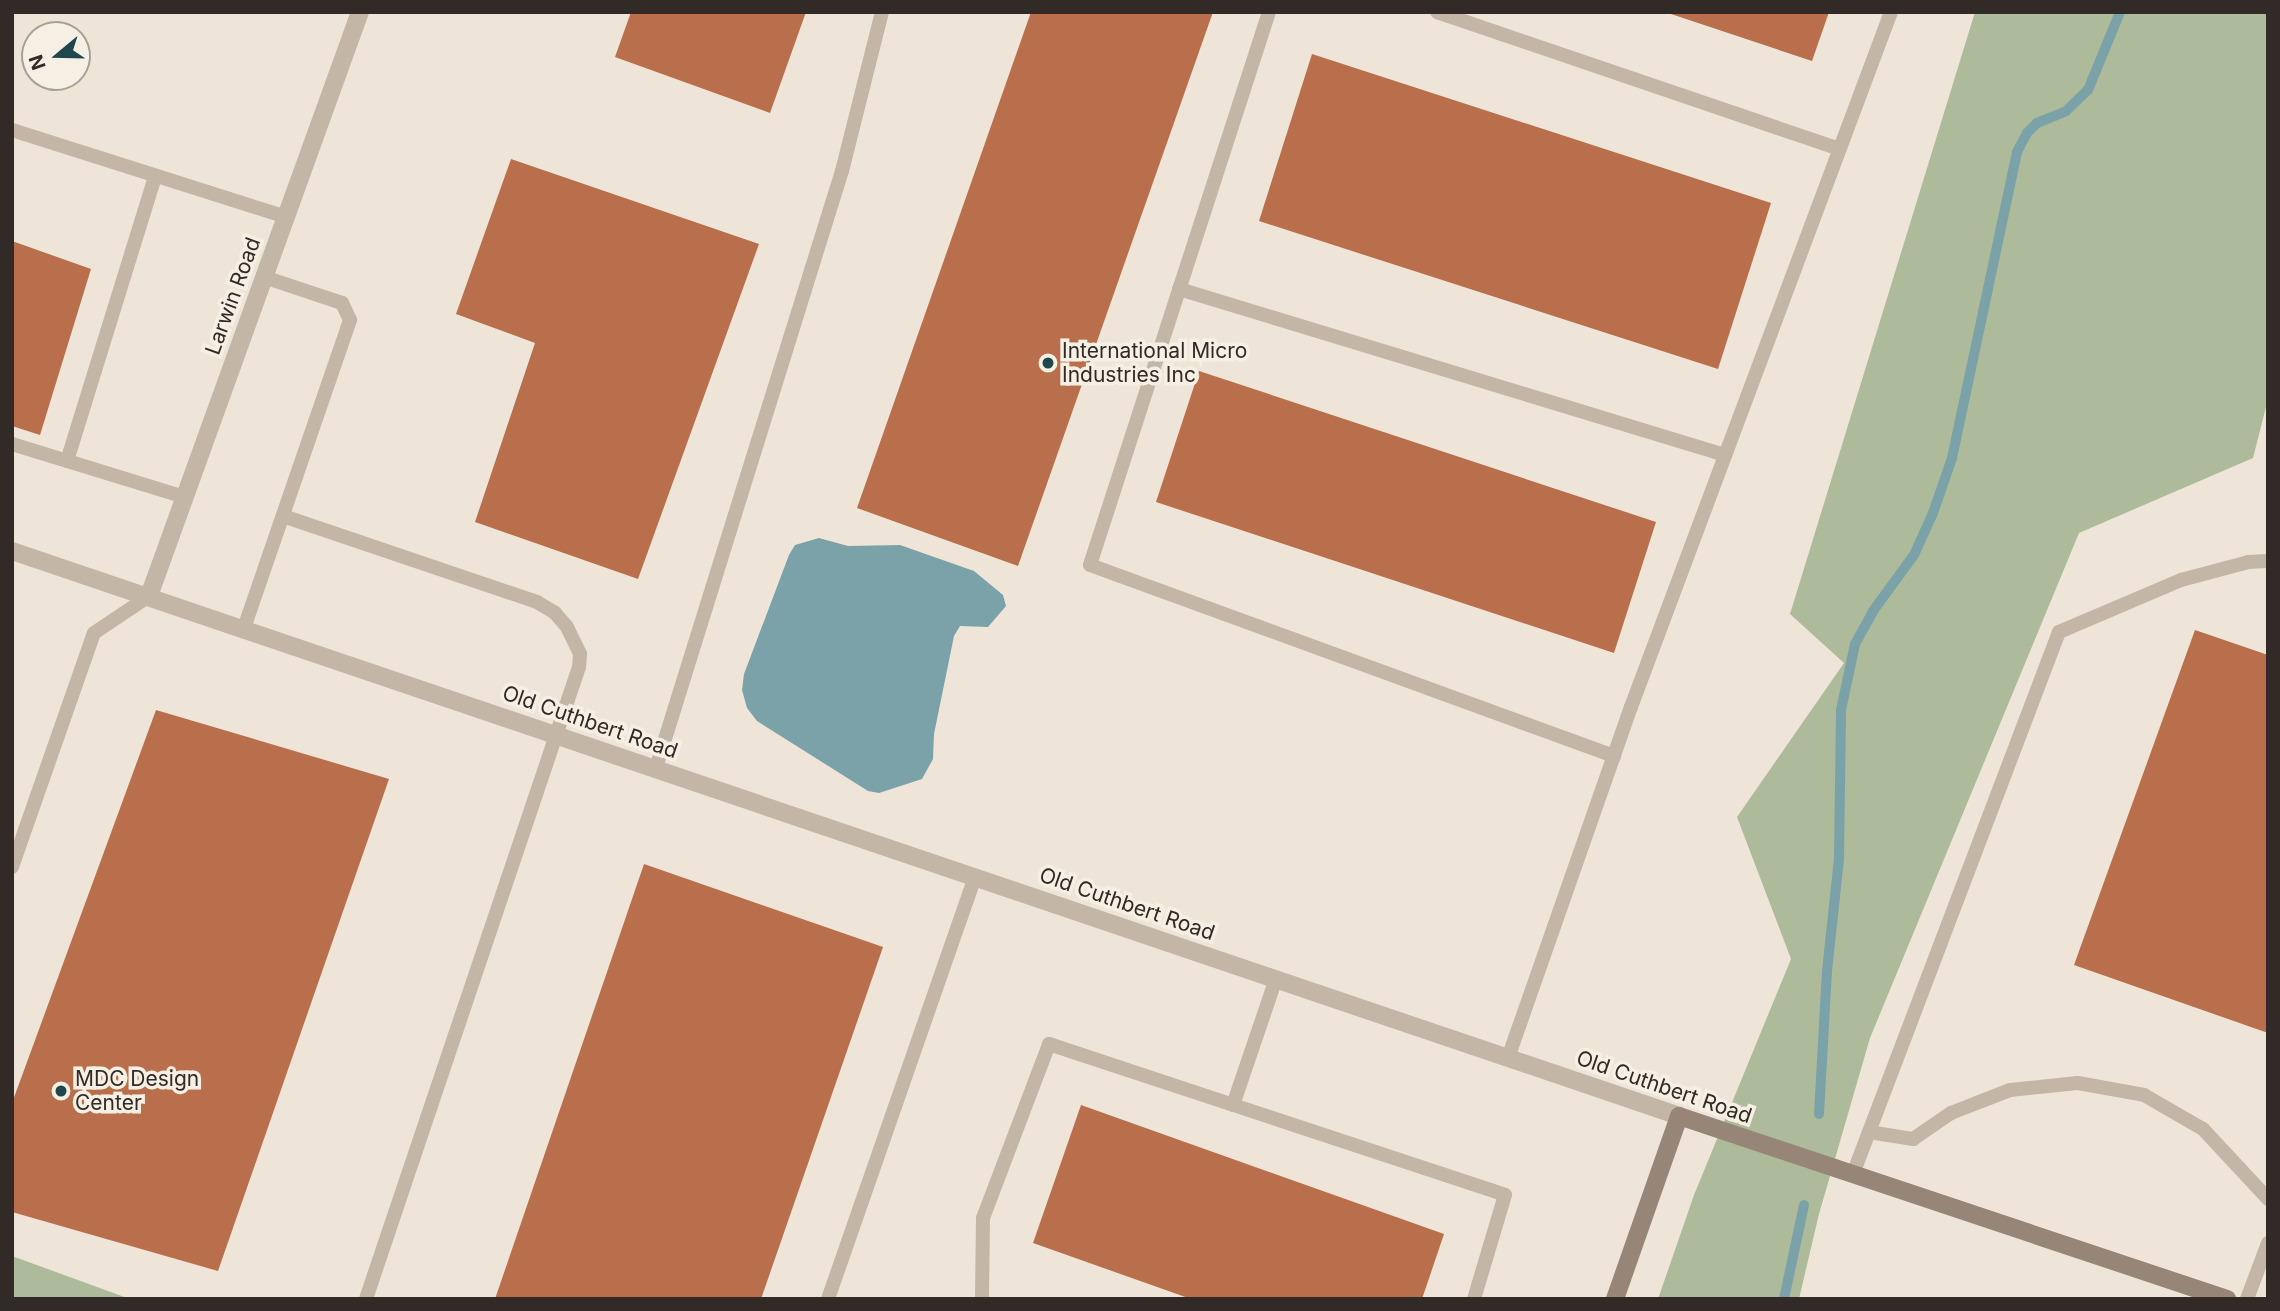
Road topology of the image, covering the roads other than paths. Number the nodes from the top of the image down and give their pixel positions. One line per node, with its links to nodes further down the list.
1 (360, 12): 9 (street, Larwin Road)
2 (882, 12): 23 (lane)
3 (1269, 12): 11 (lane)
4 (1437, 12): 7 (lane)
5 (1891, 12): 7 (lane)
6 (12, 130): 8 (lane)
7 (1839, 149): 13 (lane)
8 (155, 176): 9 (lane); 14 (lane)
9 (286, 217): 10 (street, Larwin Road)
10 (264, 277): 15 (street, Larwin Road); 16 (lane)
11 (1179, 289): 13 (lane); 22 (lane)
12 (12, 444): 14 (lane)
13 (1725, 455): 22 (lane)
14 (67, 461): 15 (lane)
15 (184, 497): 19 (street, Larwin Road)
16 (283, 516): 20 (lane); 21 (lane)
17 (12, 551): 19 (street, Old Cuthbert Road)
18 (2268, 561): 30 (lane)
19 (149, 596): 20 (street, Old Cuthbert Road); 24 (lane)
20 (244, 628): 21 (street, Old Cuthbert Road)
21 (556, 734): 23 (street, Old Cuthbert Road); 35 (lane)
22 (1614, 756): 27 (lane)
23 (656, 768): 25 (street, Old Cuthbert Road)
24 (12, 867)
25 (975, 877): 26 (street, Old Cuthbert Road); 36 (lane)
26 (1276, 979): 27 (street, Old Cuthbert Road); 28 (lane)
27 (1508, 1058): 29 (street, Old Cuthbert Road)
28 (1233, 1105): 37 (lane); 38 (lane)
29 (1679, 1116): 31 (street, Old Cuthbert Road); 39 (street)
30 (1869, 1132): 31 (lane); 32 (lane)
31 (1853, 1174): 34 (street, Old Cuthbert Road)
32 (2268, 1199)
33 (2268, 1243): 41 (lane)
34 (2201, 1294): 40 (street, Old Cuthbert Road)
35 (366, 1299)
36 (828, 1299)
37 (982, 1299)
38 (1474, 1299)
39 (1615, 1299)
40 (2227, 1299)
41 (2246, 1299)

